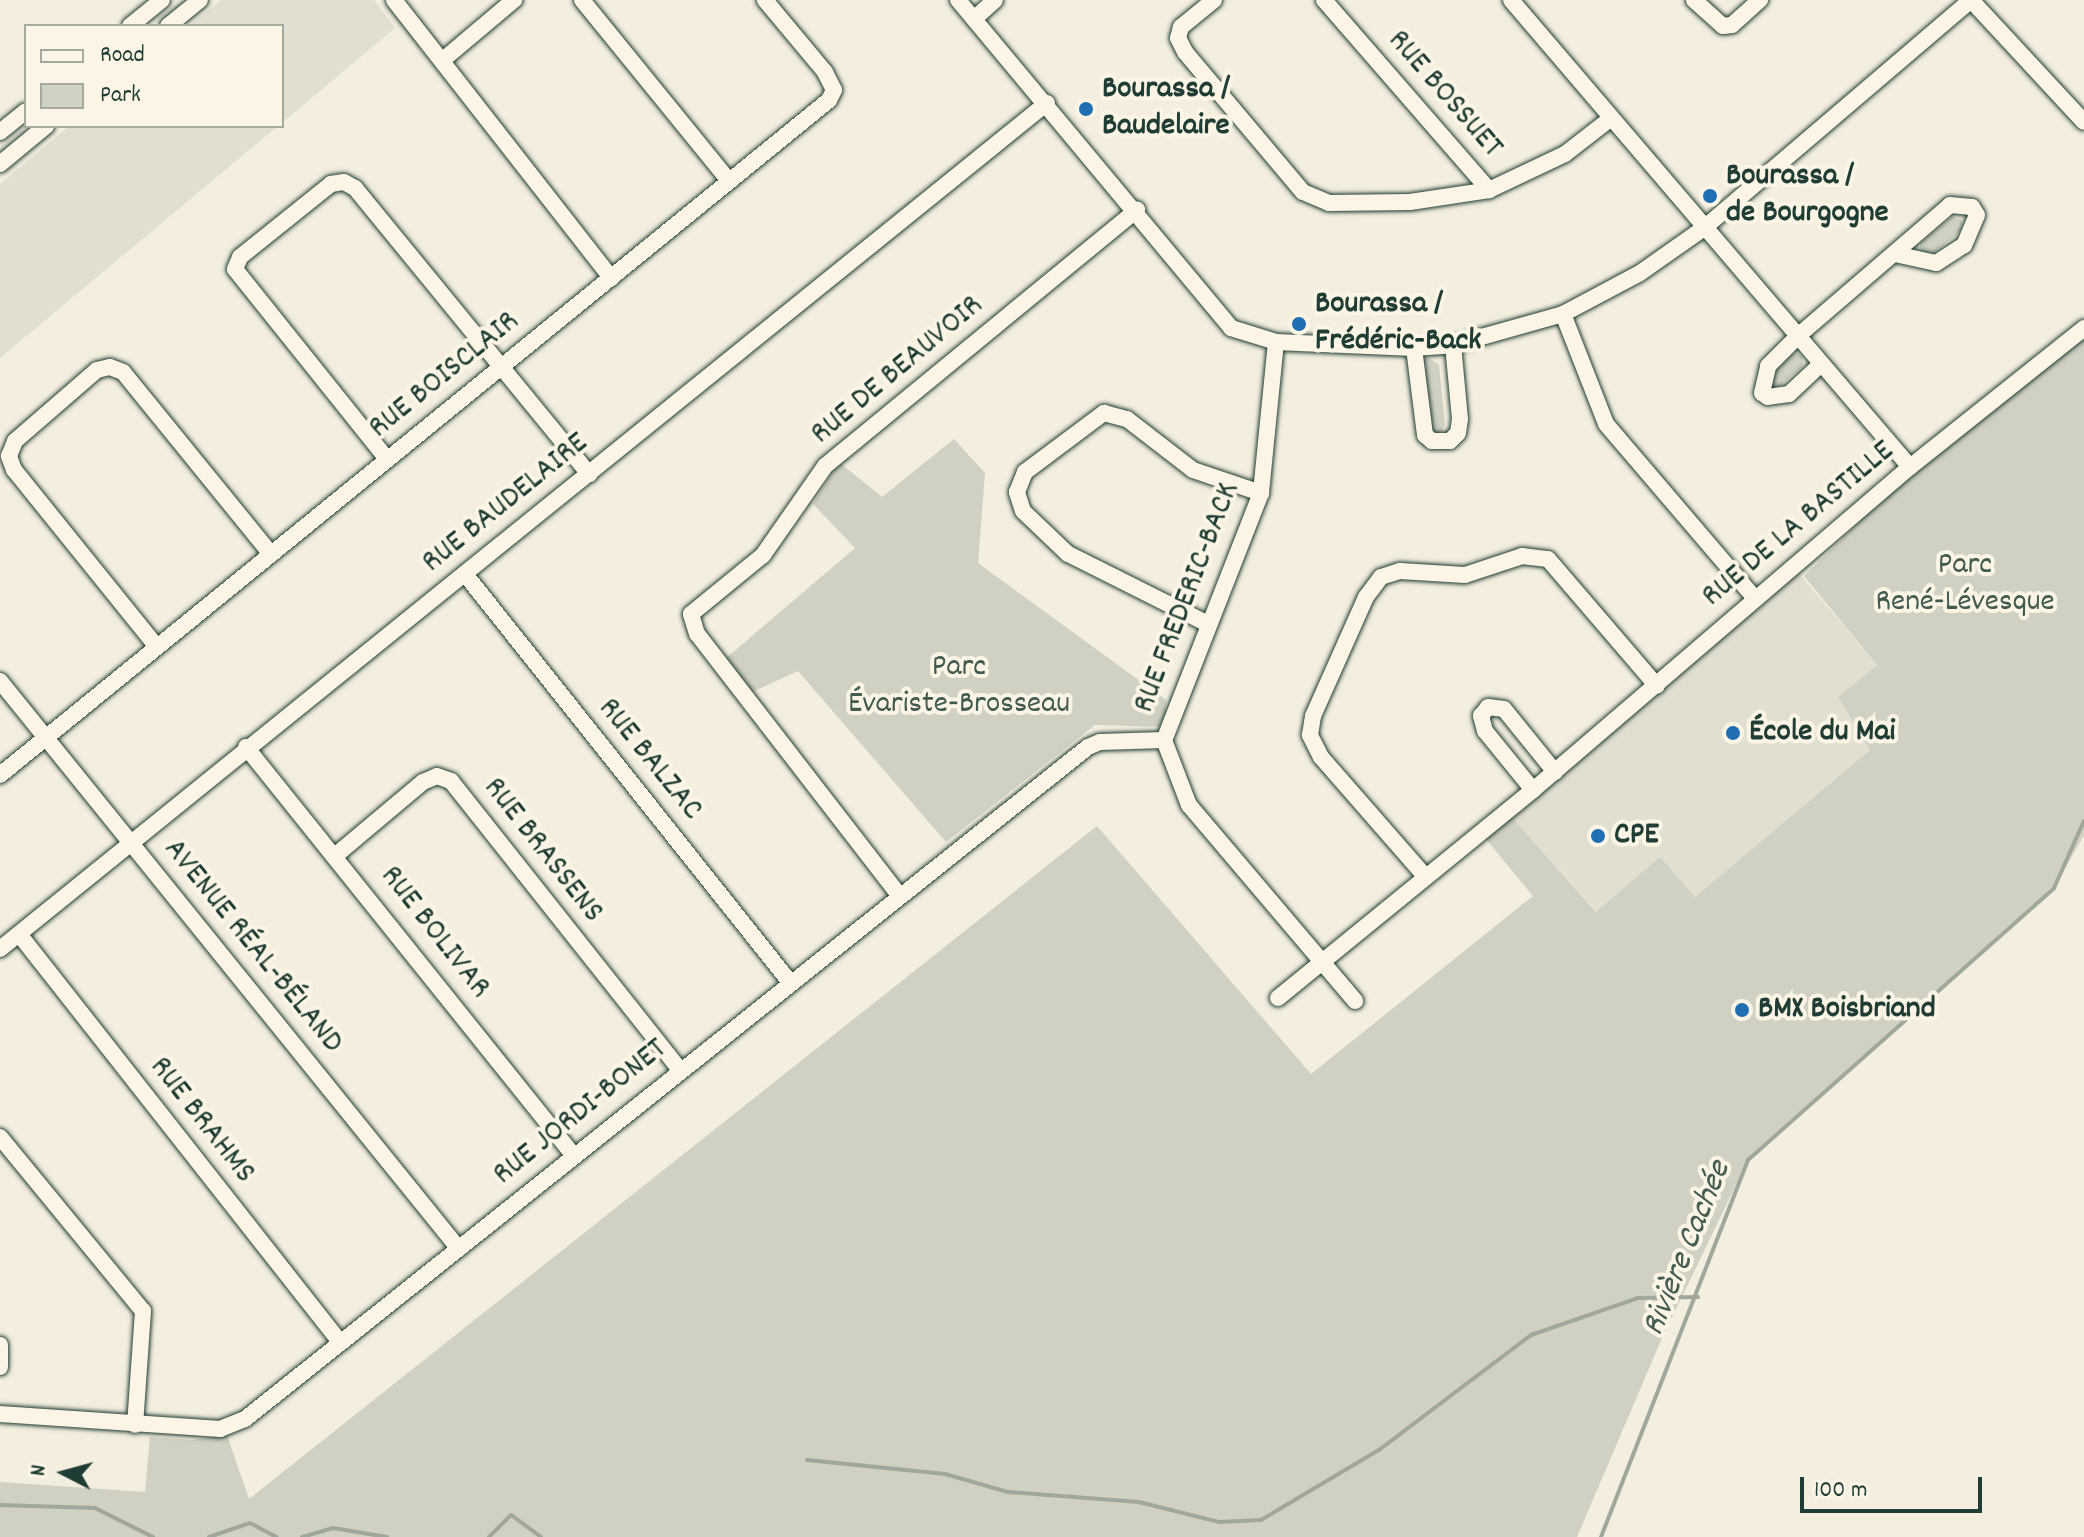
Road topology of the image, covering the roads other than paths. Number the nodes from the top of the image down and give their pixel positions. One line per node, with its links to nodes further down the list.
1 (162, 0): 16 (street)
2 (200, 0): 17 (street)
3 (394, 0): 18 (street)
4 (514, 0): 18 (street)
5 (582, 0): 26 (street)
6 (765, 0): 26 (street, RUE BOISCLAIR)
7 (958, 0): 15 (street)
8 (995, 0): 15 (street)
9 (1214, 0): 27 (street)
10 (1324, 0): 27 (street, RUE BOSSUET)
11 (1511, 0): 21 (street)
12 (1694, 0): 13 (street)
13 (1760, 0)
14 (1971, 0): 22 (street); 29 (street)
15 (974, 19): 19 (street)
16 (132, 24)
17 (170, 24)
18 (444, 59): 31 (street)
19 (1047, 103): 28 (street); 42 (street, RUE BAUDELAIRE)
20 (24, 113): 24 (street)
21 (1610, 119): 27 (street); 29 (street)
22 (2084, 122)
23 (44, 128): 25 (street)
24 (0, 132)
25 (0, 164)
26 (729, 181): 31 (street, RUE BOISCLAIR)
27 (1489, 190)
28 (1137, 210): 35 (street); 60 (street, RUE DE BEAUVOIR)
29 (1704, 228): 32 (street); 34 (street)
30 (1895, 254): 30 (street); 34 (street)
31 (611, 278): 39 (street, RUE BOISCLAIR)
32 (1563, 314): 36 (street); 46 (street)
33 (2084, 328): 41 (street, RUE DE LA BASTILLE)
34 (1799, 335): 38 (street); 38 (street)
35 (1276, 342): 37 (street); 43 (street, RUE FREDERIC-BACK)
36 (1453, 345): 37 (street); 37 (street)
37 (1414, 348)
38 (1821, 364): 41 (street)
39 (501, 367): 40 (street, RUE BOISCLAIR); 40 (street); 42 (street)
40 (387, 459): 44 (street, RUE BOISCLAIR)
41 (1910, 467): 46 (street, RUE DE LA BASTILLE)
42 (589, 474): 45 (street, RUE BAUDELAIRE)
43 (1261, 493): 47 (street, RUE FREDERIC-BACK); 47 (street)
44 (271, 554): 48 (street, RUE BOISCLAIR); 48 (street)
45 (465, 574): 53 (street, RUE BAUDELAIRE); 64 (street, RUE BALZAC)
46 (1754, 597): 50 (street, RUE DE LA BASTILLE)
47 (1208, 624): 52 (street, RUE FREDERIC-BACK)
48 (157, 647): 51 (street, RUE BOISCLAIR)
49 (0, 681): 51 (street, AVENUE RÉAL-BÉLAND)
50 (1657, 686): 54 (street, RUE DE LA BASTILLE); 59 (street)
51 (46, 736): 55 (street, RUE BOISCLAIR); 57 (street, AVENUE RÉAL-BÉLAND)
52 (1164, 740): 60 (street, RUE JORDI-BONET); 63 (street, RUE FREDERIC-BACK)
53 (246, 747): 57 (street, RUE BAUDELAIRE); 58 (street, RUE BOLIVAR)
54 (1555, 772): 56 (street, RUE DE LA BASTILLE); 56 (street)
55 (0, 775)
56 (1533, 790): 59 (street, RUE DE LA BASTILLE)
57 (133, 844): 61 (street, RUE BAUDELAIRE); 70 (street, AVENUE RÉAL-BÉLAND)
58 (336, 855): 67 (street, RUE BRASSENS); 69 (street, RUE BOLIVAR)
59 (1424, 875): 63 (street, RUE DE LA BASTILLE)
60 (899, 895): 64 (street, RUE JORDI-BONET)
61 (19, 934): 62 (street, RUE BAUDELAIRE); 71 (street, RUE BRAHMS)
62 (0, 949)
63 (1320, 960): 65 (street, RUE DE LA BASTILLE); 66 (street, RUE FREDERIC-BACK)
64 (789, 981): 67 (street, RUE JORDI-BONET)
65 (1278, 998)
66 (1355, 1001)
67 (679, 1069): 69 (street, RUE JORDI-BONET)
68 (0, 1137): 75 (street)
69 (574, 1156): 70 (street, RUE JORDI-BONET)
70 (459, 1249): 71 (street, RUE JORDI-BONET)
71 (340, 1342): 75 (street, RUE JORDI-BONET)
72 (0, 1345): 73 (street)
73 (0, 1367)
74 (0, 1414): 75 (street, RUE JORDI-BONET)
75 (135, 1425)

